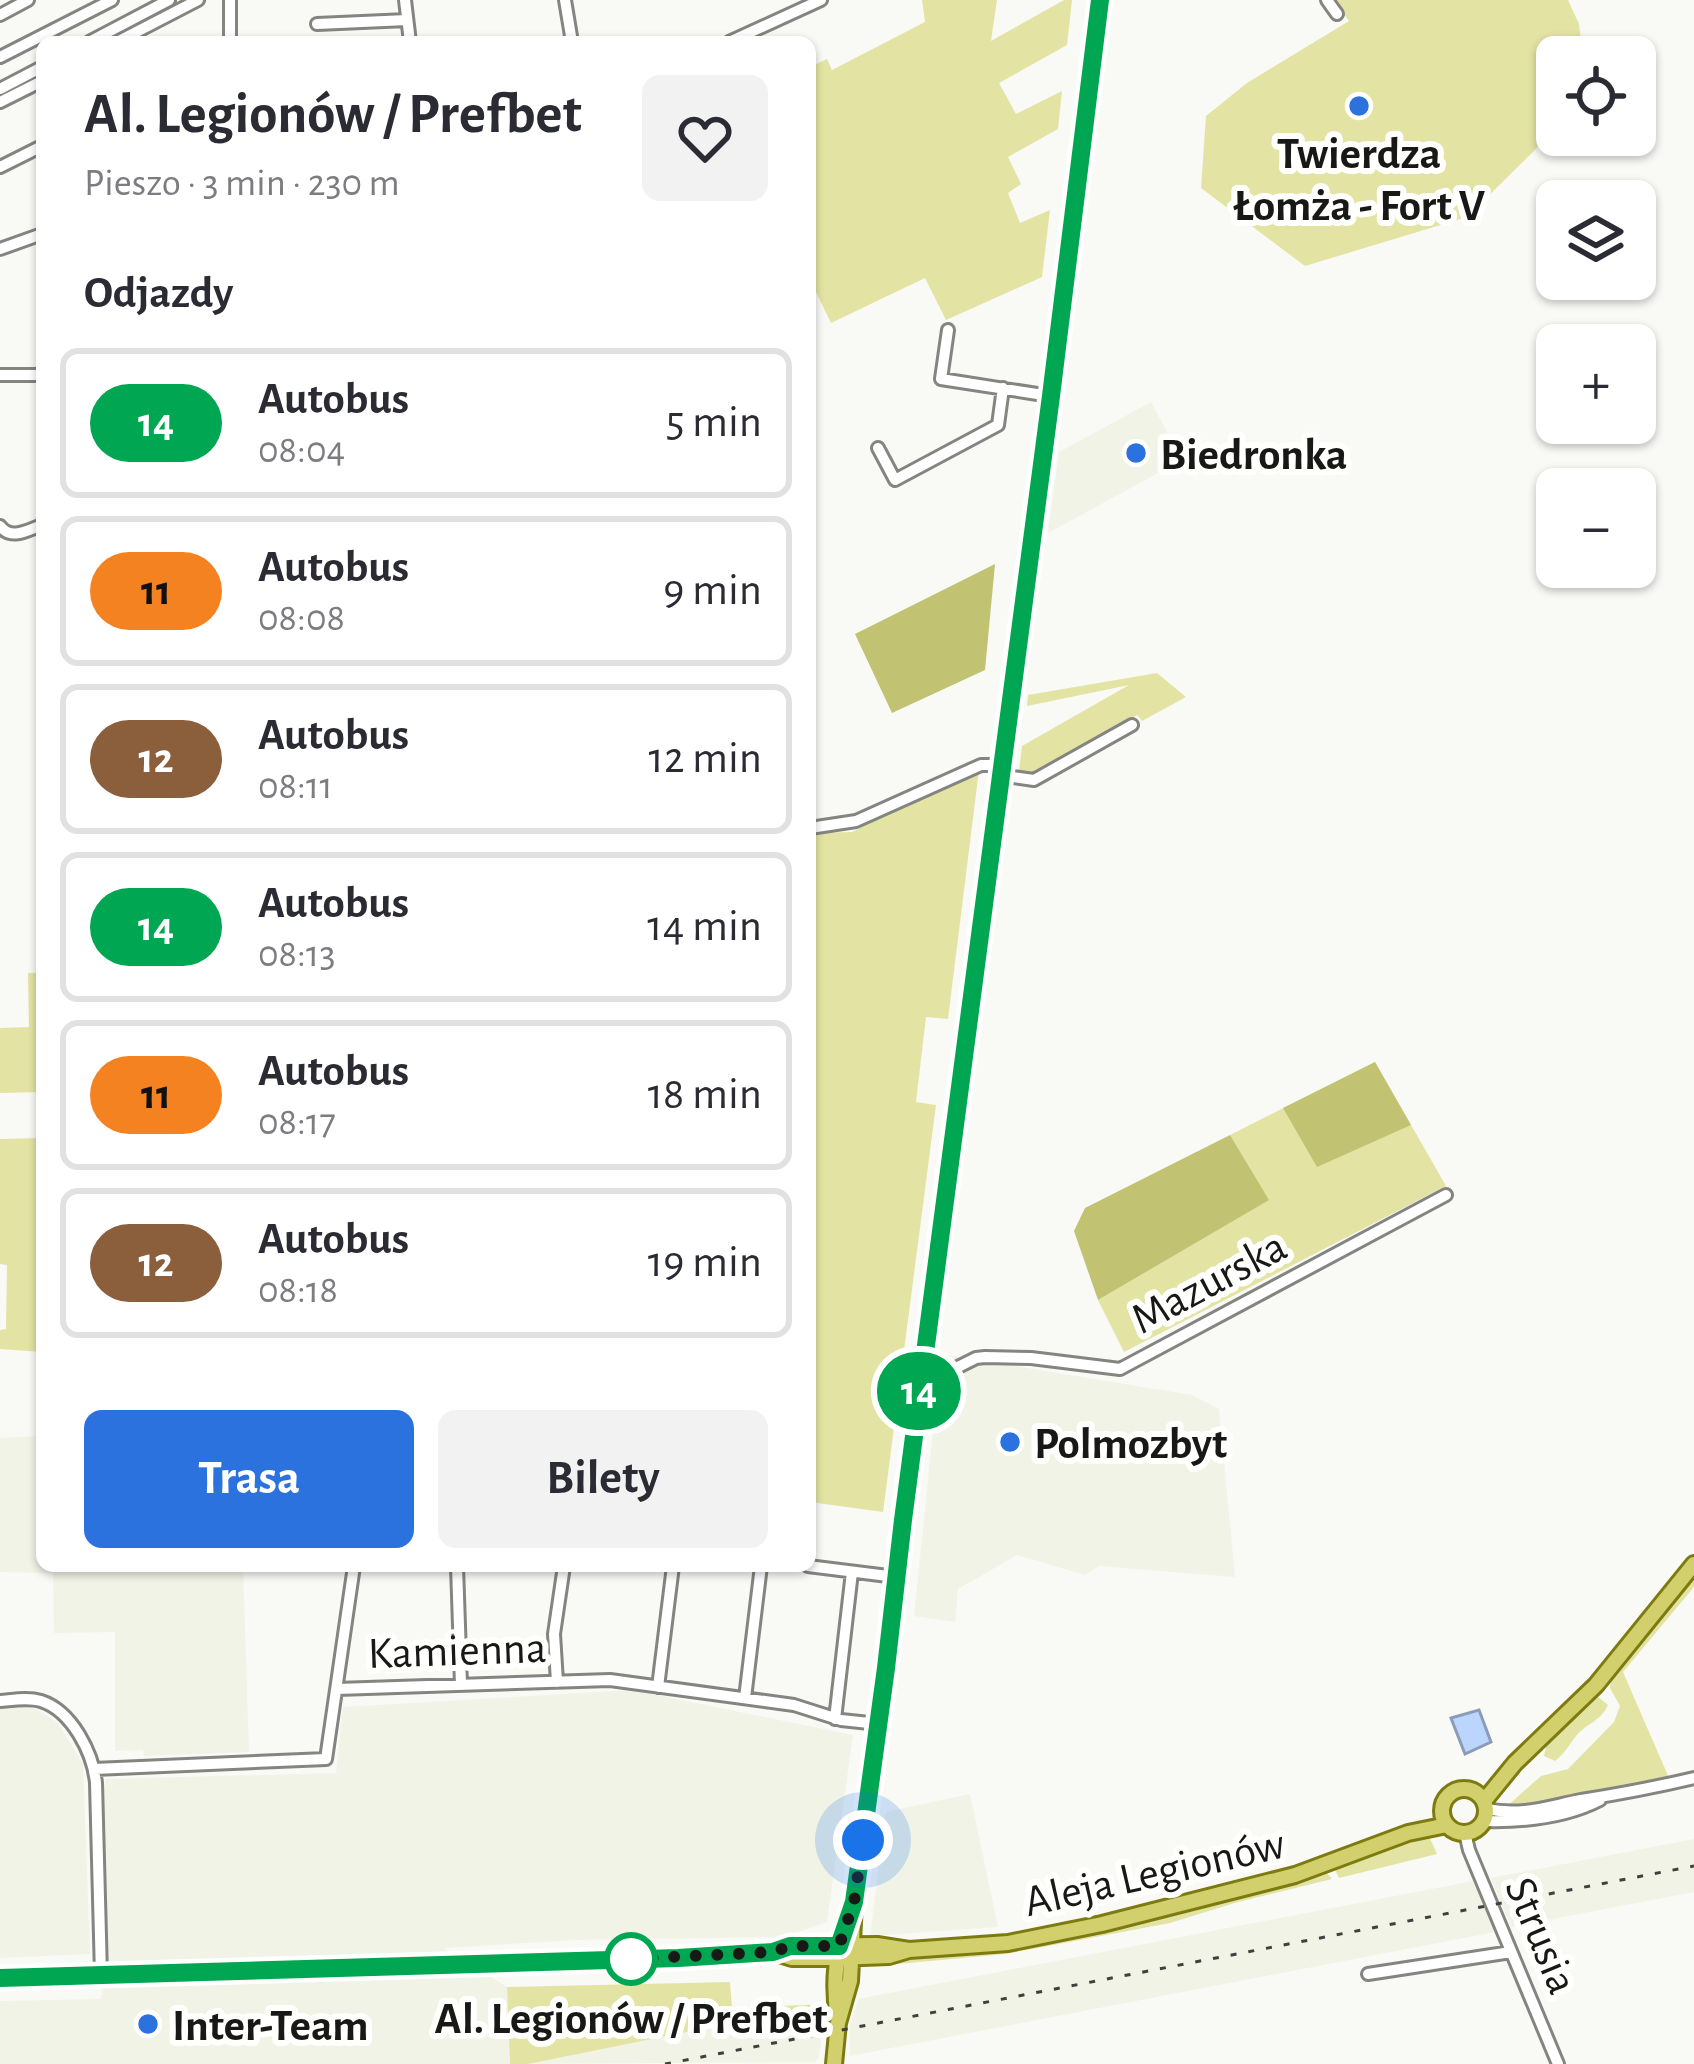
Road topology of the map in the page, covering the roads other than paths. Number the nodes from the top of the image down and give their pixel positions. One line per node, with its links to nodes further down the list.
1 (28, 0): 14 (street)
2 (80, 0): 12 (street)
3 (112, 0): 12 (street)
4 (169, 0): 18 (street)
5 (198, 0): 19 (street)
6 (230, 0): 20 (street)
7 (405, 0): 15 (street)
8 (565, 0): 22 (street)
9 (820, 0): 23 (street)
10 (1100, 0): 38 (main road)
11 (1327, 0): 13 (street)
12 (87, 13): 17 (street)
13 (1337, 14)
14 (0, 15)
15 (407, 20): 16 (street); 21 (street)
16 (317, 24)
17 (42, 36)
18 (100, 36)
19 (129, 36)
20 (230, 36)
21 (409, 36)
22 (571, 36)
23 (742, 36)
24 (36, 39): 25 (street)
25 (0, 57)
26 (36, 70): 28 (street)
27 (36, 84): 29 (street)
28 (0, 89)
29 (0, 102)
30 (36, 149): 31 (street)
31 (0, 166)
32 (36, 236): 33 (street)
33 (0, 249)
34 (949, 330): 37 (street)
35 (36, 375): 36 (street)
36 (0, 376)
37 (1003, 388): 38 (street); 39 (street)
38 (1051, 396): 43 (main road)
39 (878, 448)
40 (0, 526): 41 (street)
41 (36, 527)
42 (1132, 725): 43 (street)
43 (1000, 770): 44 (street); 46 (main road)
44 (816, 827)
45 (1445, 1195): 46 (street, Mazurska)
46 (922, 1373): 55 (main road)
47 (1694, 1564): 66 (main road)
48 (816, 1567): 54 (street)
49 (353, 1572): 59 (street)
50 (457, 1572): 57 (street)
51 (563, 1572): 56 (street)
52 (672, 1572): 58 (street)
53 (760, 1572): 60 (street)
54 (852, 1572): 55 (street); 62 (street)
55 (896, 1577): 63 (main road)
56 (557, 1682): 57 (street, Kamienna); 58 (street, Kamienna)
57 (461, 1685): 59 (street, Kamienna)
58 (658, 1687): 60 (street, Kamienna)
59 (337, 1689): 64 (street, Kamienna)
60 (745, 1698): 62 (street, Kamienna)
61 (0, 1701): 64 (street)
62 (835, 1719): 63 (street, Kamienna)
63 (879, 1724): 69 (main road)
64 (94, 1769): 72 (street)
65 (1694, 1778): 66 (street)
66 (1482, 1805): 67 (main road); 68 (main road)
67 (1444, 1818): 68 (main road); 69 (main road, Aleja Legionów)
68 (1465, 1833): 70 (street, Strusia)
69 (844, 1952): 72 (main road, Aleja Legionów); 74 (main road)
70 (1511, 1952): 71 (street); 75 (street, Strusia)
71 (1368, 1974)
72 (101, 1975): 73 (main road, Aleja Legionów)
73 (0, 1978)
74 (833, 2064)
75 (1558, 2064)

